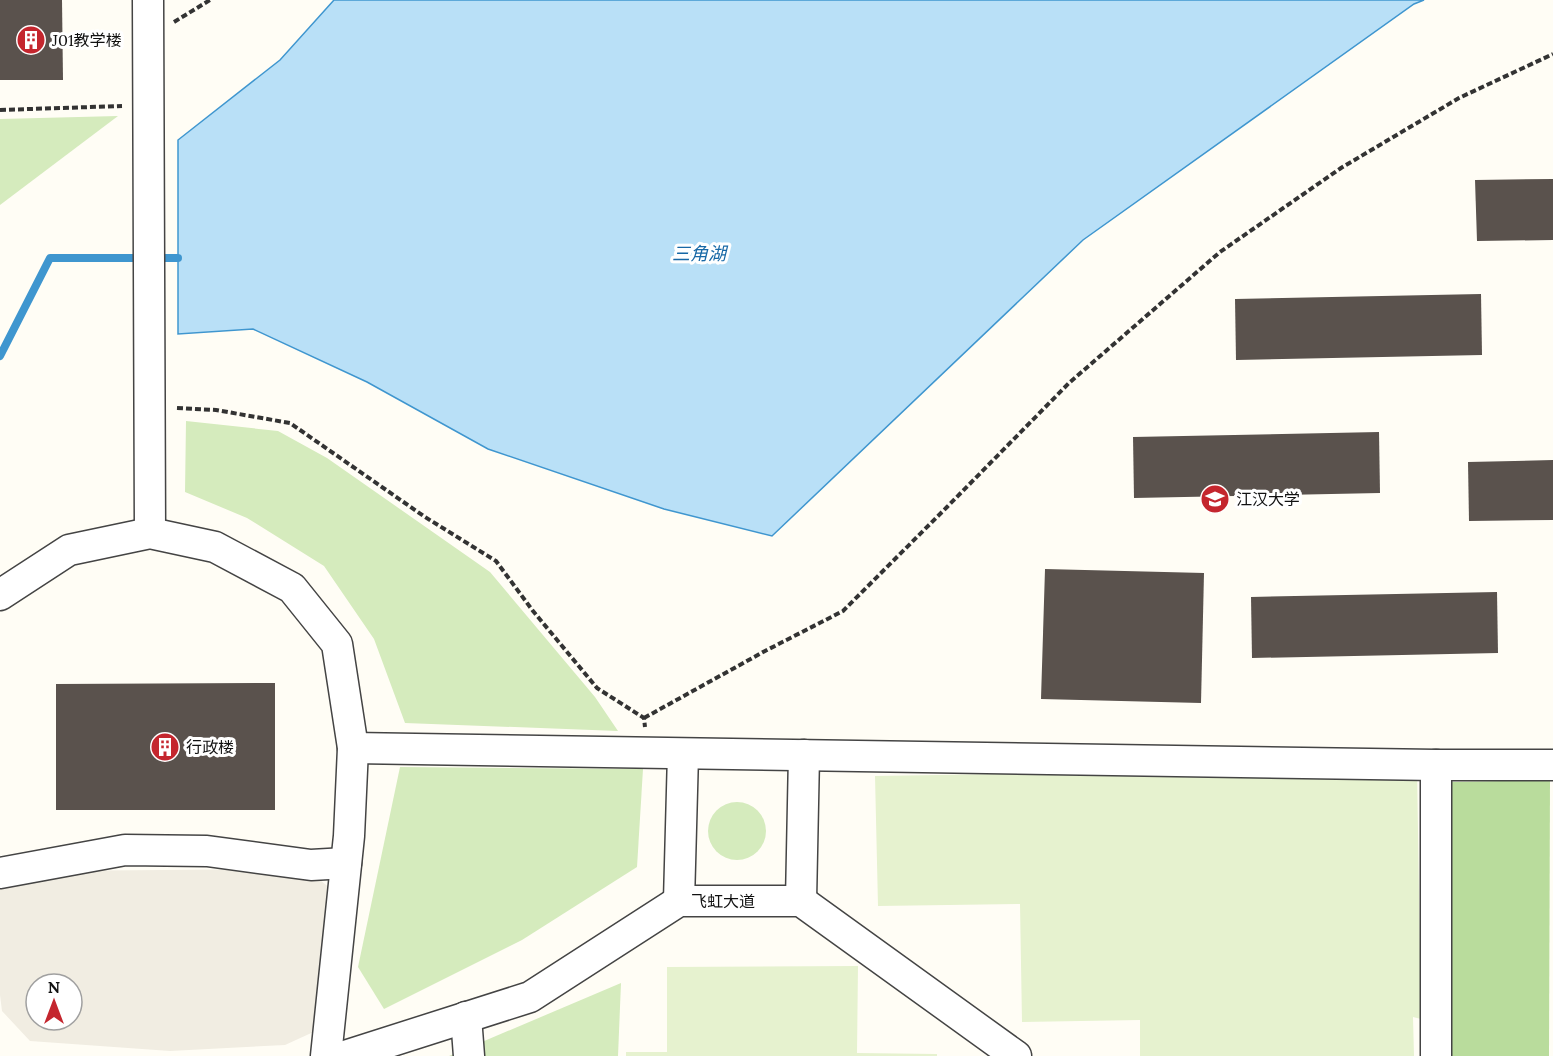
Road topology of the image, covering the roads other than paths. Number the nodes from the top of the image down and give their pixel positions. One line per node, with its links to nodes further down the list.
1 (148, 0): 2 (lane)
2 (150, 533): 3 (lane); 4 (lane)
3 (0, 595)
4 (353, 748): 5 (lane); 9 (lane)
5 (683, 754): 6 (lane); 11 (lane)
6 (804, 755): 7 (lane); 12 (lane)
7 (1436, 765): 8 (lane); 18 (lane)
8 (1553, 765)
9 (346, 863): 10 (lane); 14 (lane)
10 (0, 873)
11 (679, 901): 12 (lane, 飞虹大道); 13 (lane, 飞虹大道)
12 (801, 901): 17 (lane)
13 (466, 1017): 15 (lane, 飞虹大道); 16 (lane)
14 (326, 1056)
15 (345, 1056)
16 (469, 1056)
17 (1016, 1056)
18 (1436, 1056)

